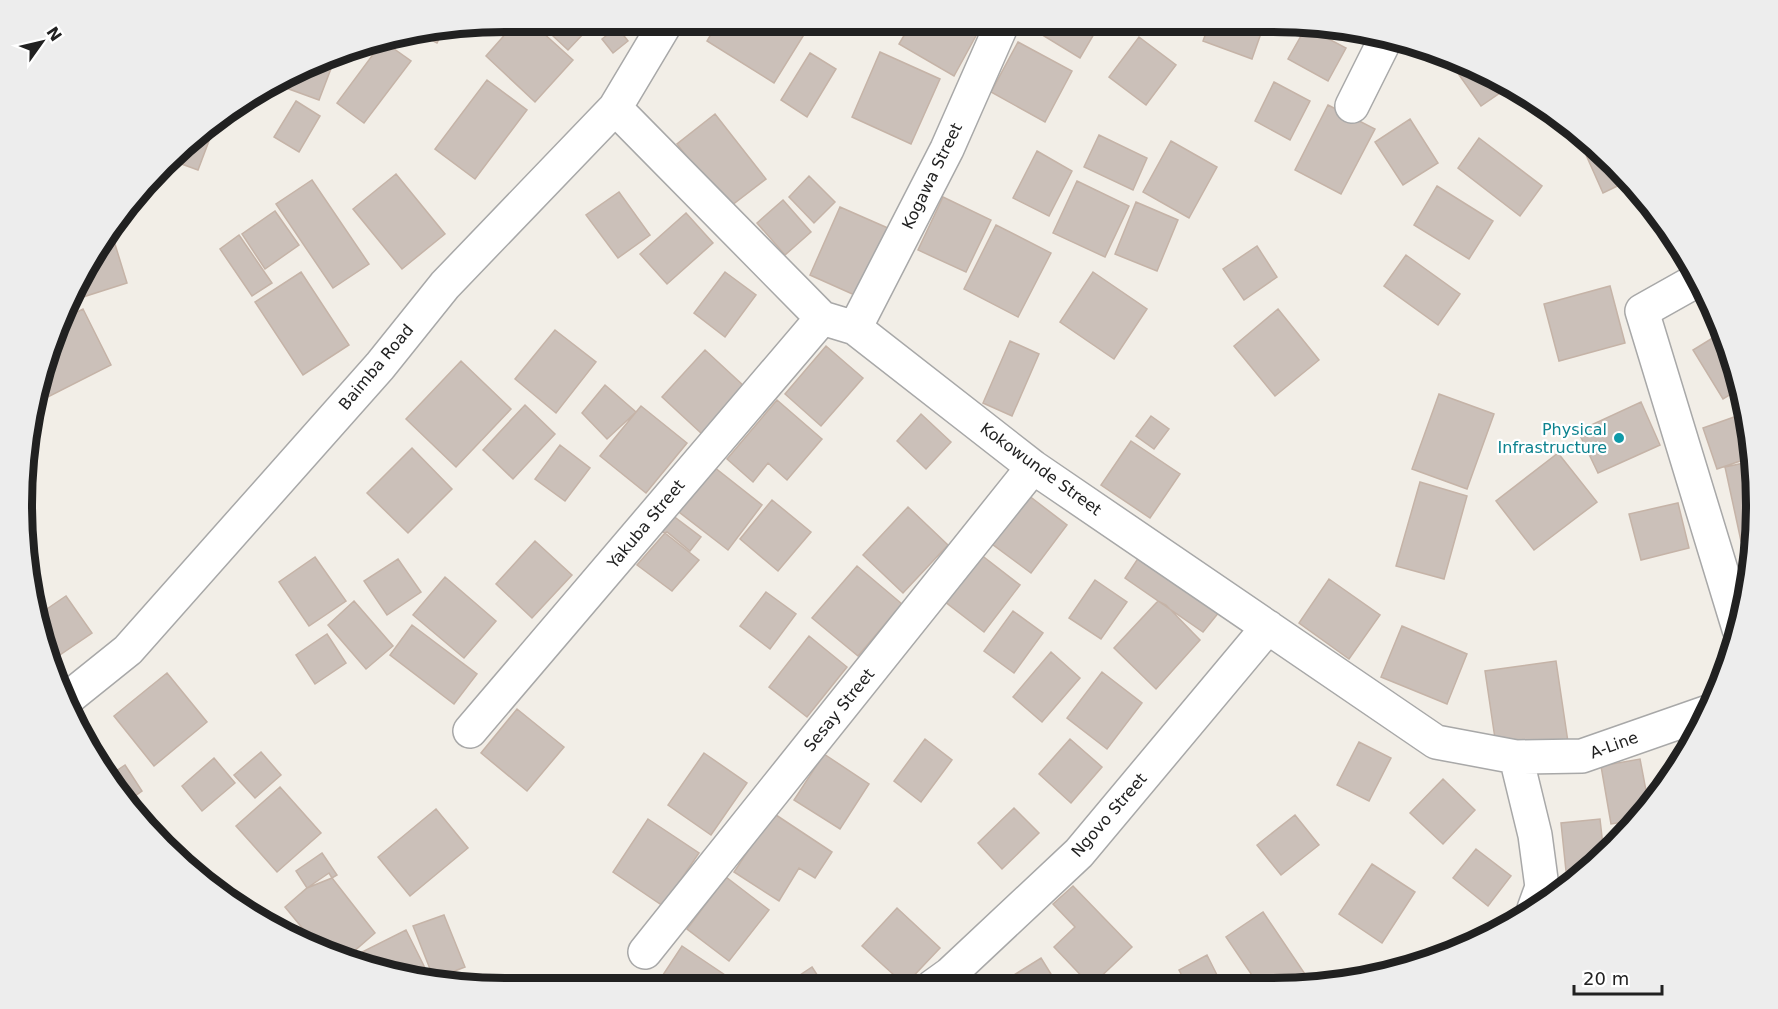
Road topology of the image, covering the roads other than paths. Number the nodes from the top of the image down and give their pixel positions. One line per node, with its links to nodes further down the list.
1 (660, 32): 5 (street, Baimba Road)
2 (999, 32): 8 (street, Kogawa Street)
3 (1383, 45): 4 (street)
4 (1352, 106)
5 (615, 108): 7 (street, Kokowunde Street); 12 (street, Baimba Road)
6 (1691, 283): 10 (street)
7 (822, 318): 8 (street, Kokowunde Street); 14 (street, Yakuba Street)
8 (855, 328): 9 (street, Kokowunde Street)
9 (1033, 467): 11 (street, Kokowunde Street); 17 (street, Sesay Street)
10 (1733, 613)
11 (1268, 627): 15 (street, Kokowunde Street); 18 (street, Ngovo Street)
12 (72, 696)
13 (1697, 716): 15 (street, A-Line)
14 (470, 731)
15 (1516, 757): 16 (street)
16 (1539, 896)
17 (645, 952)
18 (944, 978)

